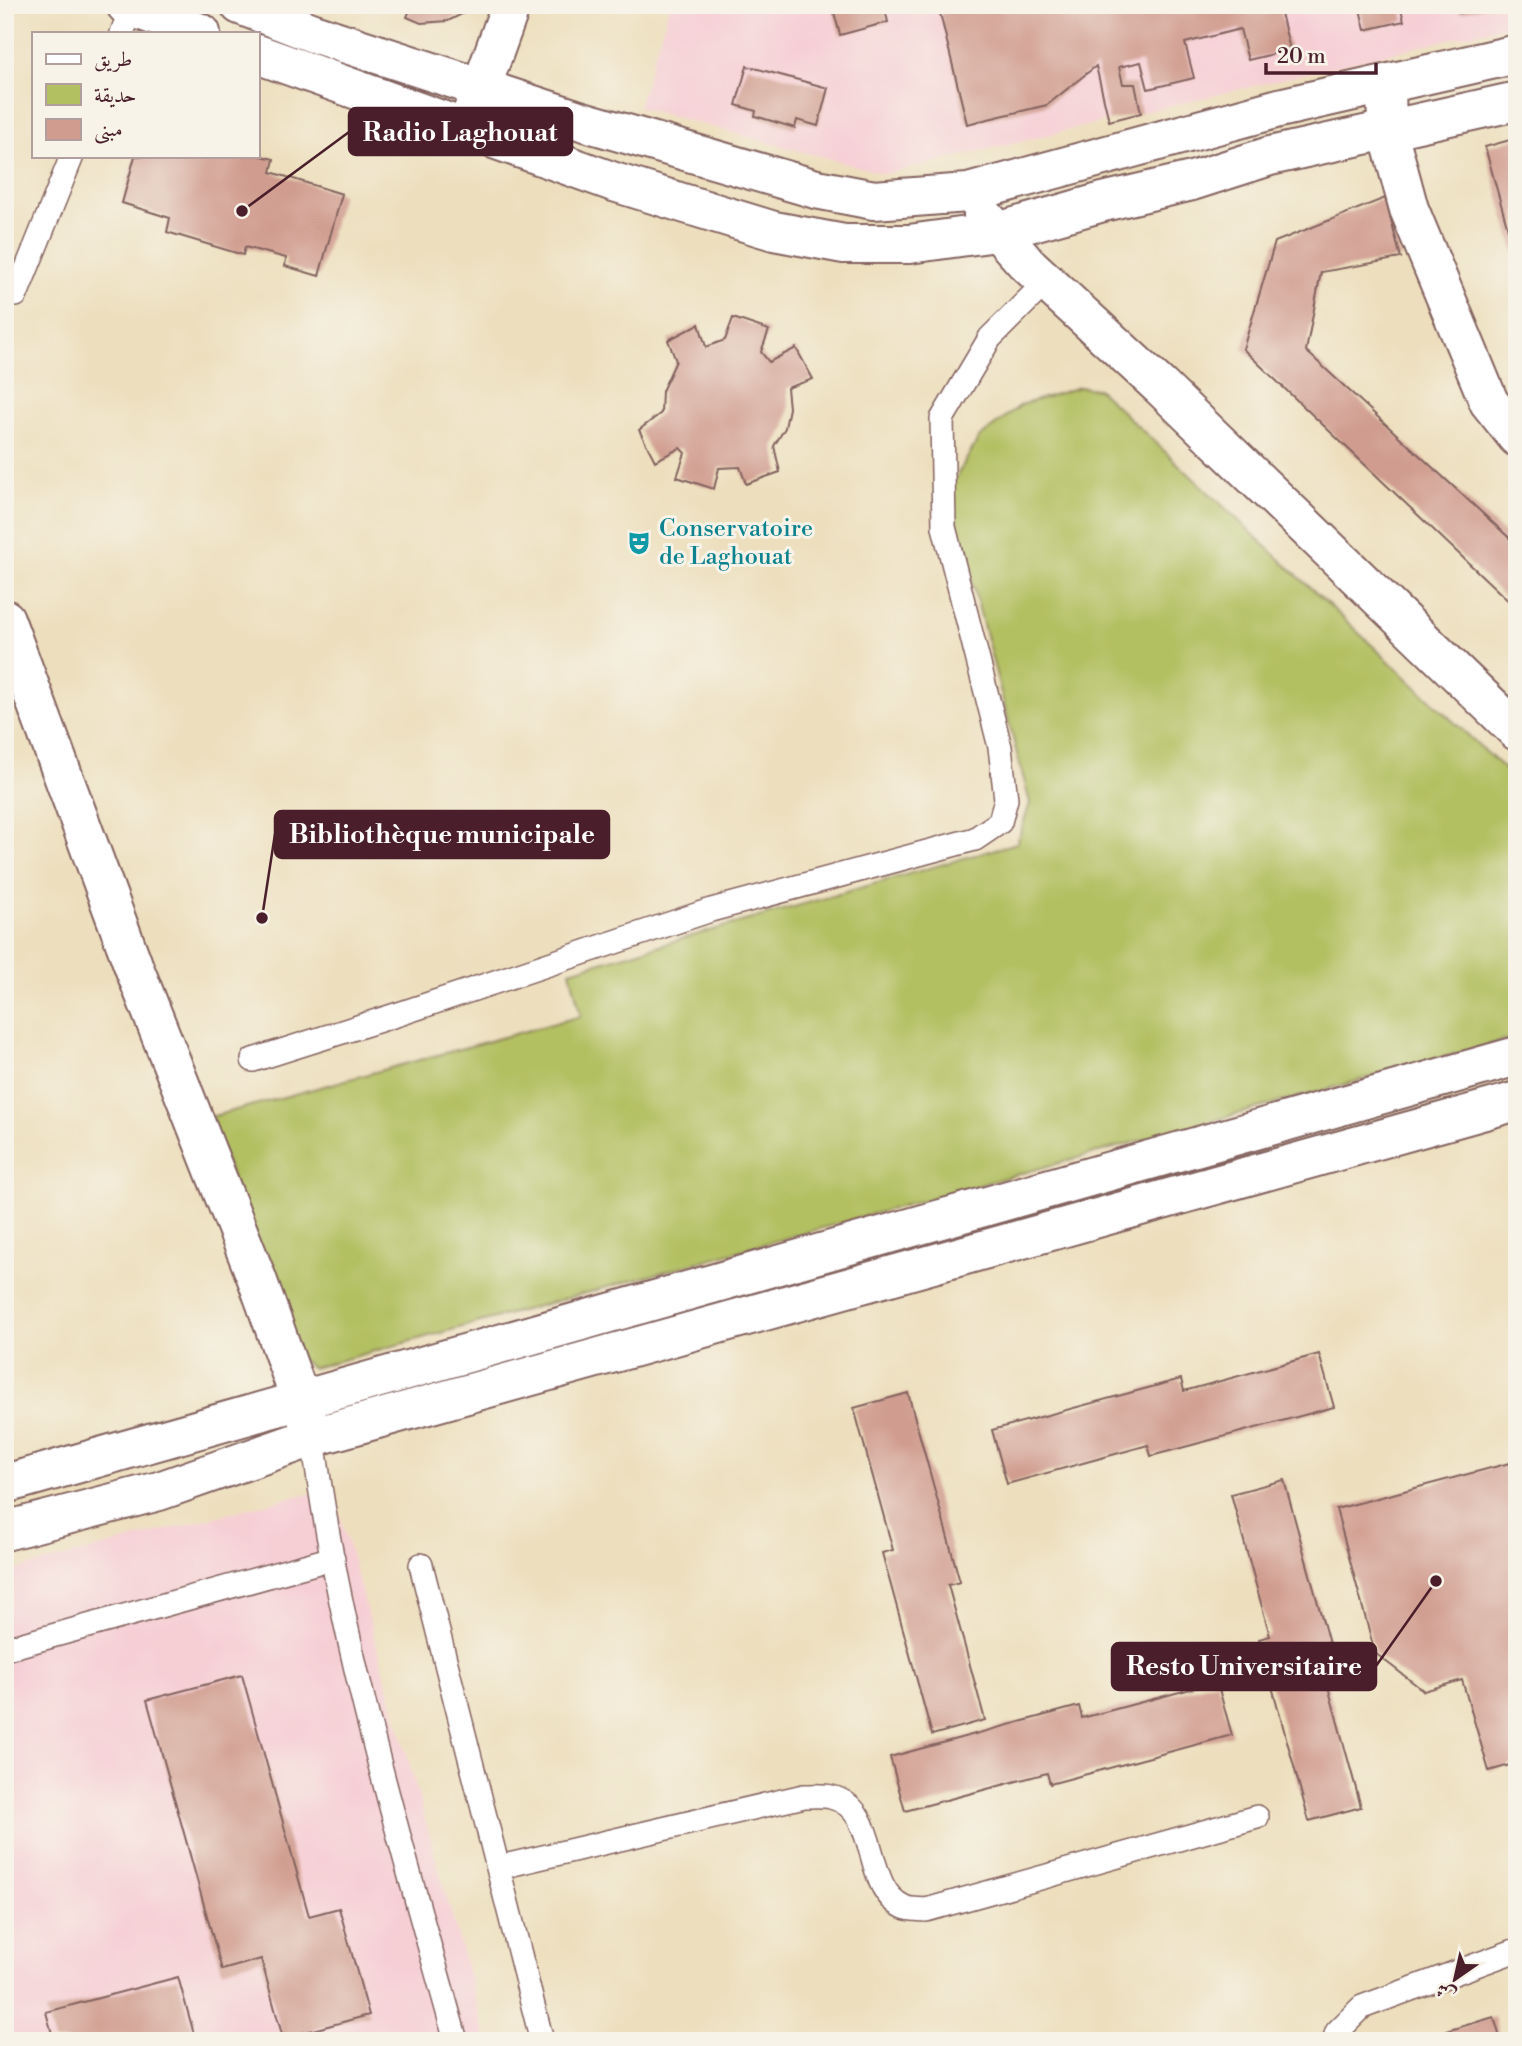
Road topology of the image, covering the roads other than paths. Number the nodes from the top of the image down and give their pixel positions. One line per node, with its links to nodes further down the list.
1 (240, 5): 8 (street)
2 (511, 5): 8 (street)
3 (127, 15): 4 (street)
4 (197, 32)
5 (1517, 54): 7 (street)
6 (259, 55): 11 (street)
7 (1385, 86): 10 (street); 13 (street)
8 (482, 89): 11 (street); 13 (street)
9 (1517, 101): 10 (street)
10 (1387, 128): 14 (street); 17 (street)
11 (466, 130): 14 (street)
12 (71, 158): 16 (lane)
13 (968, 193): 14 (street)
14 (998, 232): 15 (street)
15 (1046, 282): 19 (street); 22 (lane)
16 (16, 295)
17 (1517, 437)
18 (5, 619): 24 (street)
19 (1503, 702): 20 (street)
20 (1517, 731)
21 (1517, 1056): 24 (street)
22 (253, 1059)
23 (1517, 1101): 25 (street)
24 (301, 1398): 25 (street); 26 (street)
25 (313, 1437): 27 (street); 28 (lane)
26 (5, 1484)
27 (5, 1531)
28 (332, 1558): 30 (lane); 34 (lane)
29 (421, 1566): 32 (lane)
30 (5, 1649)
31 (1257, 1817): 32 (lane)
32 (500, 1867): 35 (lane)
33 (1517, 1950): 36 (lane)
34 (456, 2041)
35 (542, 2041)
36 (1334, 2041)

